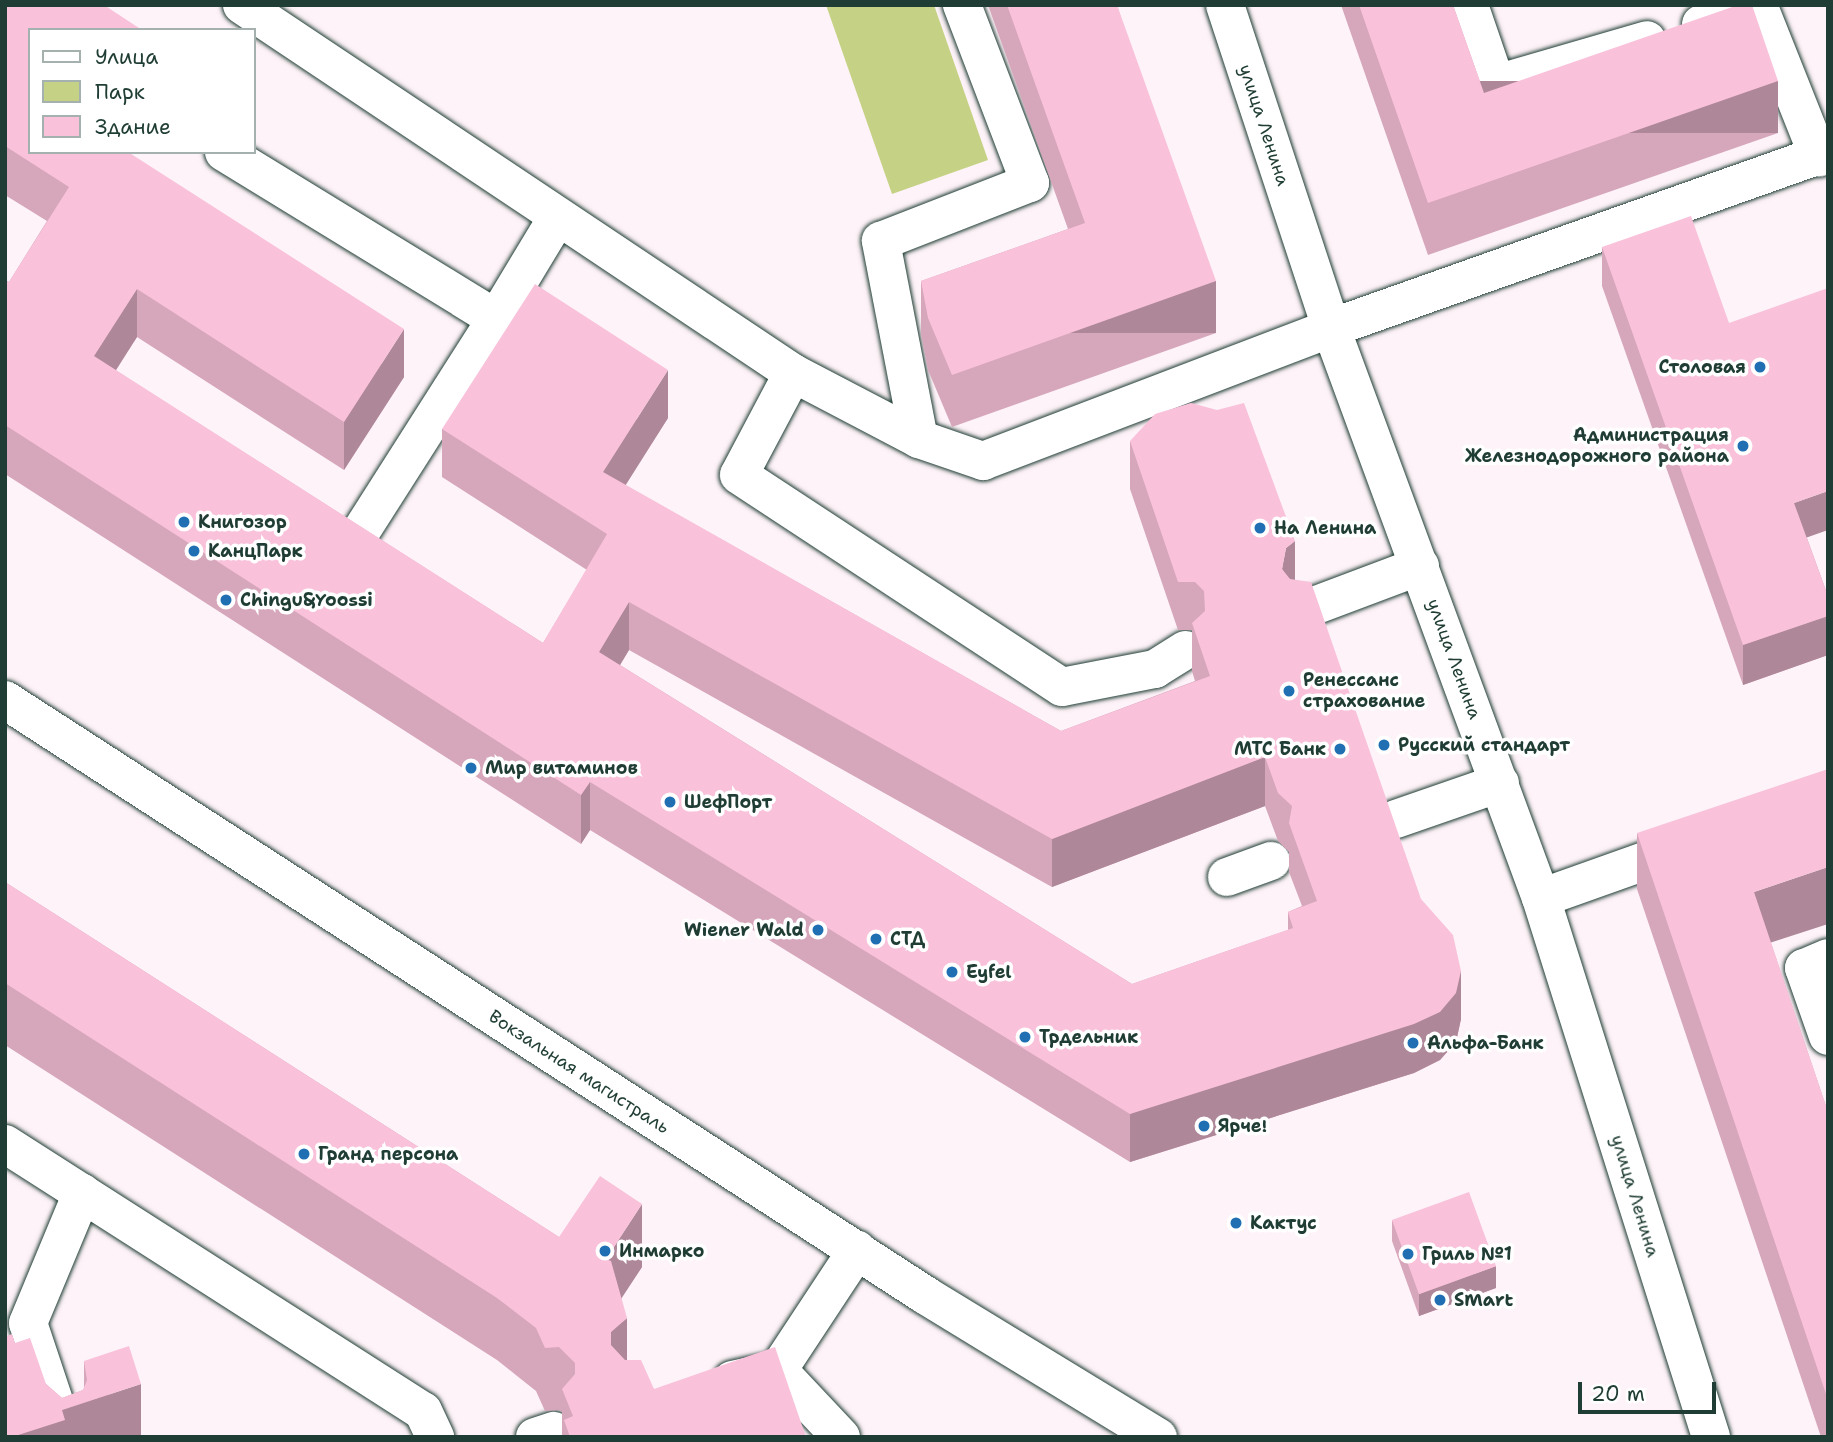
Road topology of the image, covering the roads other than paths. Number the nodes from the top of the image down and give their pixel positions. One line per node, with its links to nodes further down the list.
1 (962, 5): 11 (street)
2 (1225, 5): 9 (street, улица Ленина)
3 (1469, 5): 6 (street)
4 (246, 16): 7 (street)
5 (227, 154): 8 (street)
6 (1823, 155): 9 (street)
7 (557, 218): 8 (street); 10 (street)
8 (496, 319): 13 (street)
9 (1331, 328): 11 (street); 15 (street, улица Ленина)
10 (793, 373): 11 (street); 17 (street)
11 (919, 439)
12 (323, 514): 13 (street)
13 (358, 536): 14 (street)
14 (394, 558)
15 (1420, 566): 16 (street); 19 (street, улица Ленина)
16 (1303, 610)
17 (1185, 650)
18 (5, 700): 29 (street, Вокзальная магистраль)
19 (1500, 783): 20 (street); 24 (street, улица Ленина)
20 (1396, 819)
21 (1715, 836): 24 (street)
22 (1271, 862): 23 (street)
23 (1227, 877)
24 (1541, 898): 36 (street, улица Ленина)
25 (1828, 958): 26 (street)
26 (1828, 1036)
27 (5, 1144): 28 (street)
28 (82, 1194): 32 (street); 33 (street)
29 (857, 1250): 30 (street); 35 (street, Вокзальная магистраль)
30 (778, 1370): 31 (street); 34 (street)
31 (698, 1387)
32 (66, 1437)
33 (435, 1437)
34 (841, 1437)
35 (1158, 1437)
36 (1711, 1437)

